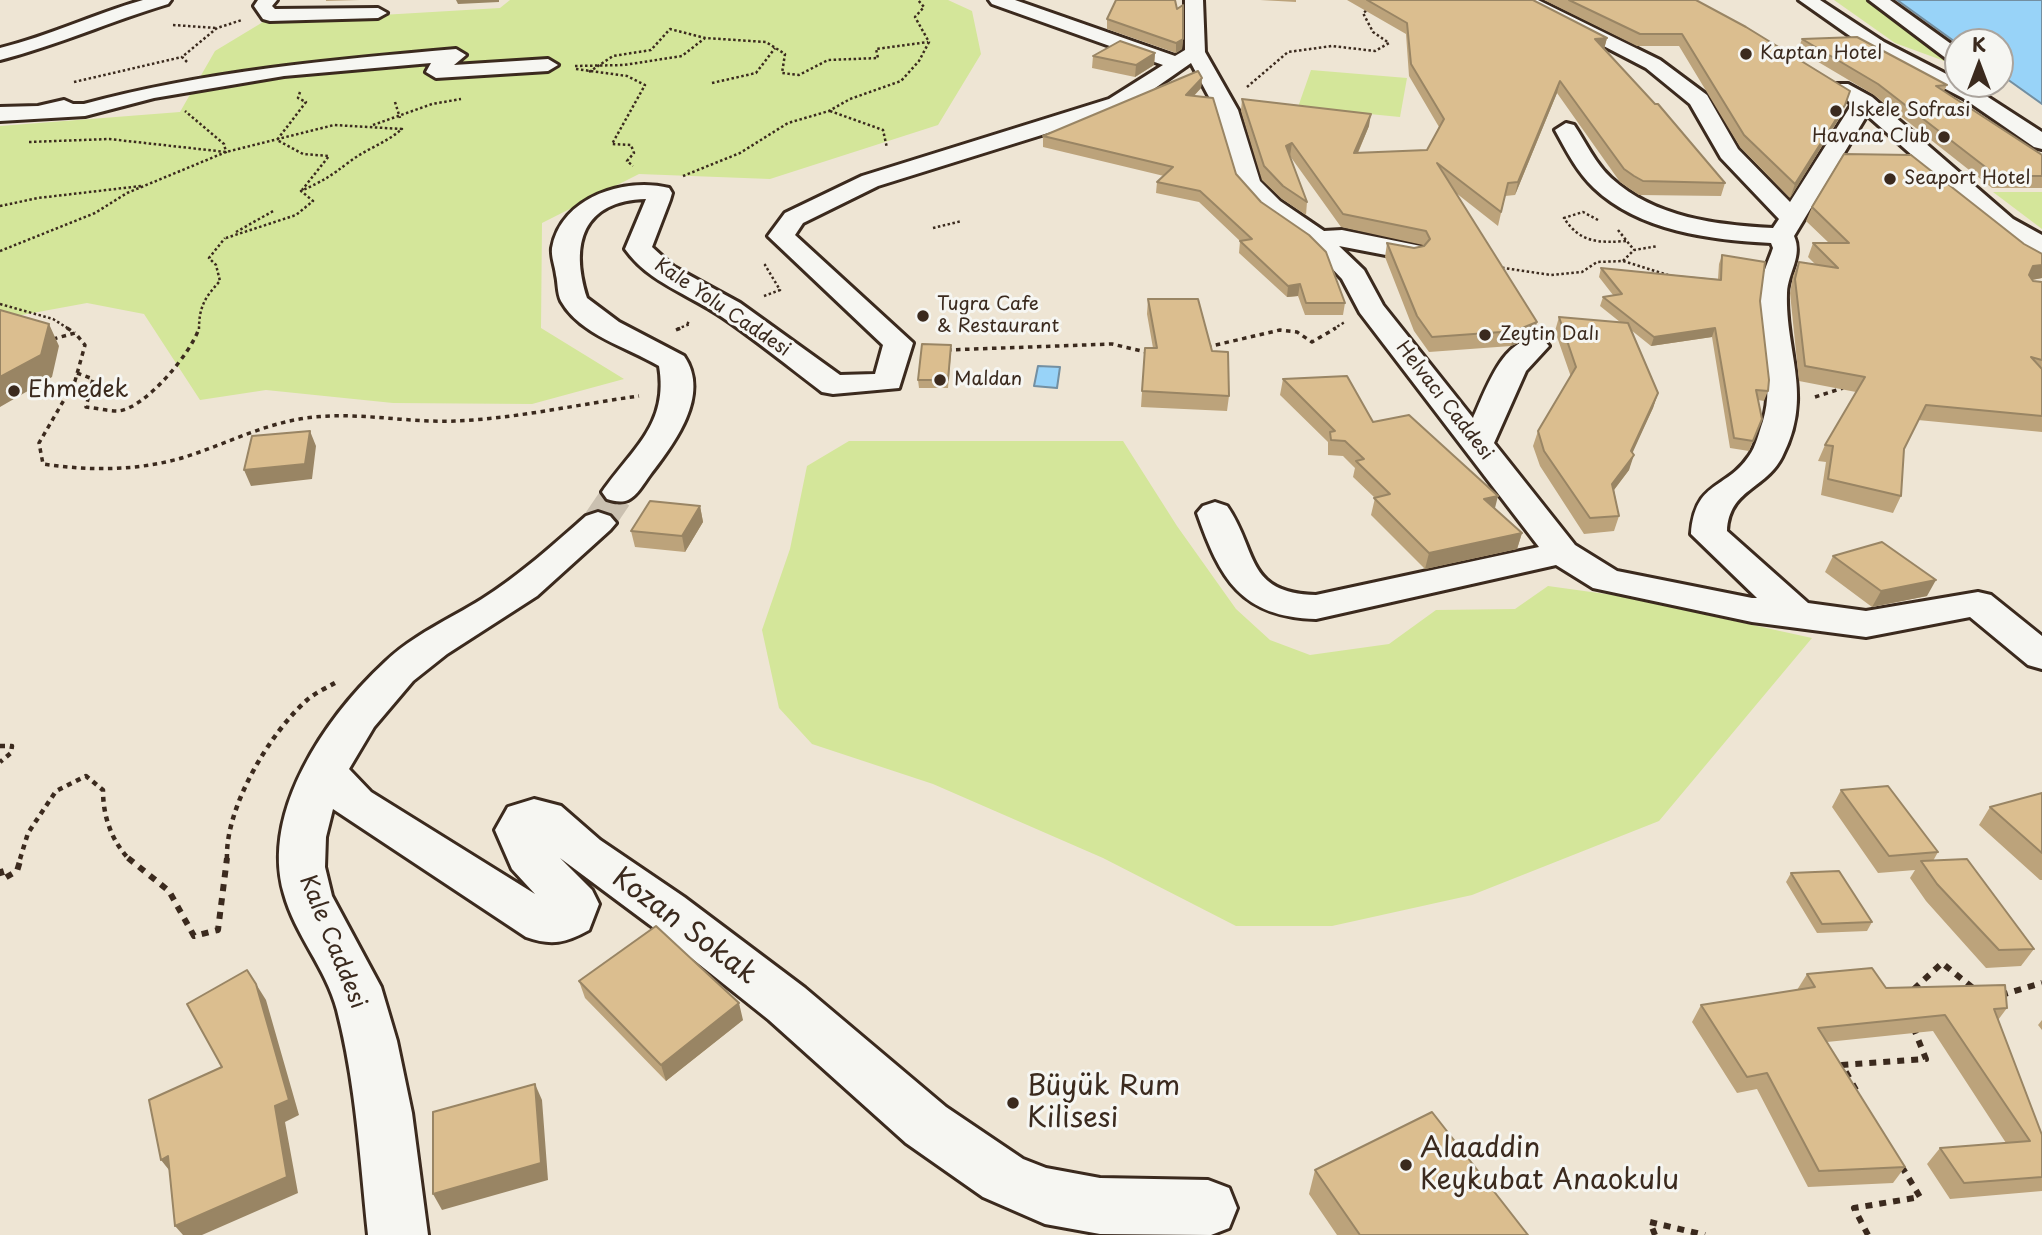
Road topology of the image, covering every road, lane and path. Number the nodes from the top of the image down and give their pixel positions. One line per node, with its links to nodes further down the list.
1 (162, 0): 20 (street)
2 (268, 0): 13 (street)
3 (918, 0): 17 (path)
4 (998, 0): 14 (street)
5 (1035, 0): 14 (street)
6 (1194, 0): 21 (street)
7 (1524, 0): 54 (street)
8 (1808, 0): 43 (street)
9 (1832, 0): 22 (street)
10 (1878, 0): 19 (street)
11 (1787, 3): 15 (street)
12 (1375, 5): 34 (path)
13 (378, 13)
14 (1045, 17): 21 (street)
15 (1826, 28)
16 (705, 38): 18 (path); 24 (path); 24 (path)
17 (929, 41): 18 (path); 35 (path)
18 (775, 48): 28 (path)
19 (1944, 48)
20 (0, 54)
21 (1188, 58): 34 (street, Helvacı Caddesi); 46 (street)
22 (1944, 61)
23 (548, 65): 25 (street)
24 (596, 65): 26 (path); 26 (path)
25 (284, 71): 36 (street); 42 (path)
26 (588, 73): 48 (path)
27 (1829, 81): 33 (street)
28 (712, 83)
29 (149, 85): 36 (street)
30 (466, 97): 38 (path)
31 (2010, 98): 39 (street)
32 (396, 102): 38 (path)
33 (1864, 102): 54 (street); 59 (street)
34 (1223, 104): 57 (street, Helvacı Caddesi)
35 (829, 111): 46 (path); 48 (path)
36 (38, 112): 37 (street)
37 (0, 114)
38 (400, 118): 40 (path)
39 (2042, 120)
40 (373, 125): 42 (path); 49 (path)
41 (1566, 130): 54 (street)
42 (277, 139): 45 (path); 49 (path)
43 (2042, 142)
44 (20, 143): 45 (path)
45 (226, 152): 47 (path)
46 (870, 181): 60 (street)
47 (147, 185): 50 (path); 61 (path)
48 (642, 189): 67 (street, Kale Yolu Caddesi); 76 (street)
49 (301, 191): 56 (path)
50 (0, 206)
51 (275, 210): 56 (path)
52 (962, 221): 55 (path)
53 (1606, 225): 58 (path)
54 (1786, 227): 77 (street)
55 (933, 228)
56 (226, 238): 74 (path)
57 (1318, 239): 62 (street); 66 (street, Helvacı Caddesi)
58 (1626, 241)
59 (2042, 246)
60 (795, 250): 67 (path); 67 (street, Kale Yolu Caddesi)
61 (0, 251)
62 (1412, 252)
63 (1486, 265): 64 (path)
64 (1674, 276)
65 (0, 304): 68 (path)
66 (1370, 307): 71 (path); 78 (street, Helvacı Caddesi)
67 (730, 309)
68 (75, 333): 69 (path); 74 (path)
69 (44, 341)
70 (1534, 346): 78 (street)
71 (1206, 347)
72 (943, 350): 73 (path)
73 (1156, 355)
74 (77, 373): 76 (path)
75 (1847, 376): 77 (path)
76 (678, 390): 83 (street, Kale Caddesi)
77 (1783, 402): 81 (street)
78 (1477, 444): 80 (street, Helvacı Caddesi)
79 (1215, 513): 80 (street)
80 (1562, 553): 81 (street, Helvacı Caddesi)
81 (1797, 614): 82 (street, Helvacı Caddesi)
82 (2042, 656)
83 (400, 671): 86 (street, Kale Caddesi); 87 (path)
84 (0, 746): 85 (path)
85 (0, 762)
86 (325, 772): 95 (street, Kozan Sokak); 96 (street, Kale Caddesi)
87 (0, 869)
88 (2042, 983): 91 (path)
89 (1912, 992): 90 (path)
90 (1978, 992)
91 (1987, 1000)
92 (1912, 1024): 93 (path)
93 (1863, 1101)
94 (1899, 1161): 99 (path)
95 (1208, 1209)
96 (398, 1235)
97 (1655, 1235): 98 (path)
98 (1705, 1235)
99 (1868, 1235)

